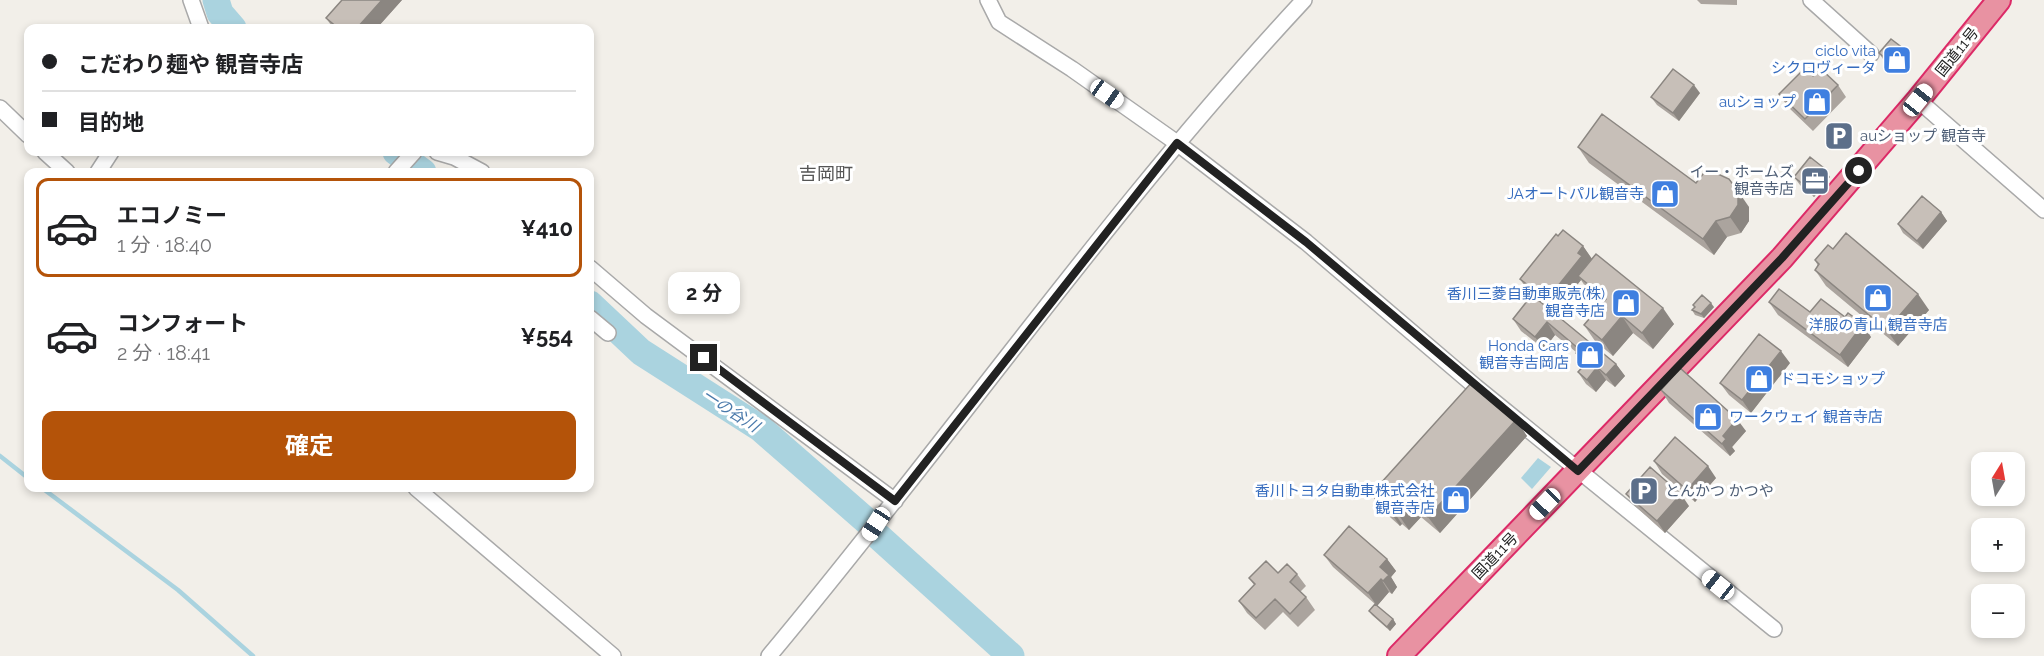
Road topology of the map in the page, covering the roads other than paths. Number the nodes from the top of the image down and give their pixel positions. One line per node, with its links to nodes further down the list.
1 (191, 0): 6 (street)
2 (988, 0): 11 (street)
3 (1304, 0): 11 (street)
4 (1811, 0): 7 (street)
5 (1999, 0): 8 (highway, 国道11号)
6 (200, 24)
7 (1871, 54)
8 (1918, 100): 18 (street); 22 (highway, 国道11号)
9 (0, 108): 10 (street)
10 (24, 131)
11 (1177, 143): 22 (street); 24 (street)
12 (50, 156): 15 (street)
13 (410, 156): 16 (street)
14 (451, 156): 17 (street)
15 (63, 168)
16 (400, 168)
17 (475, 168)
18 (2044, 210)
19 (594, 271): 24 (street)
20 (594, 321): 21 (street)
21 (608, 333)
22 (1578, 471): 25 (street); 28 (highway, 国道11号)
23 (422, 492): 26 (street)
24 (895, 501): 27 (street)
25 (1774, 629)
26 (613, 656)
27 (769, 656)
28 (1399, 656)

